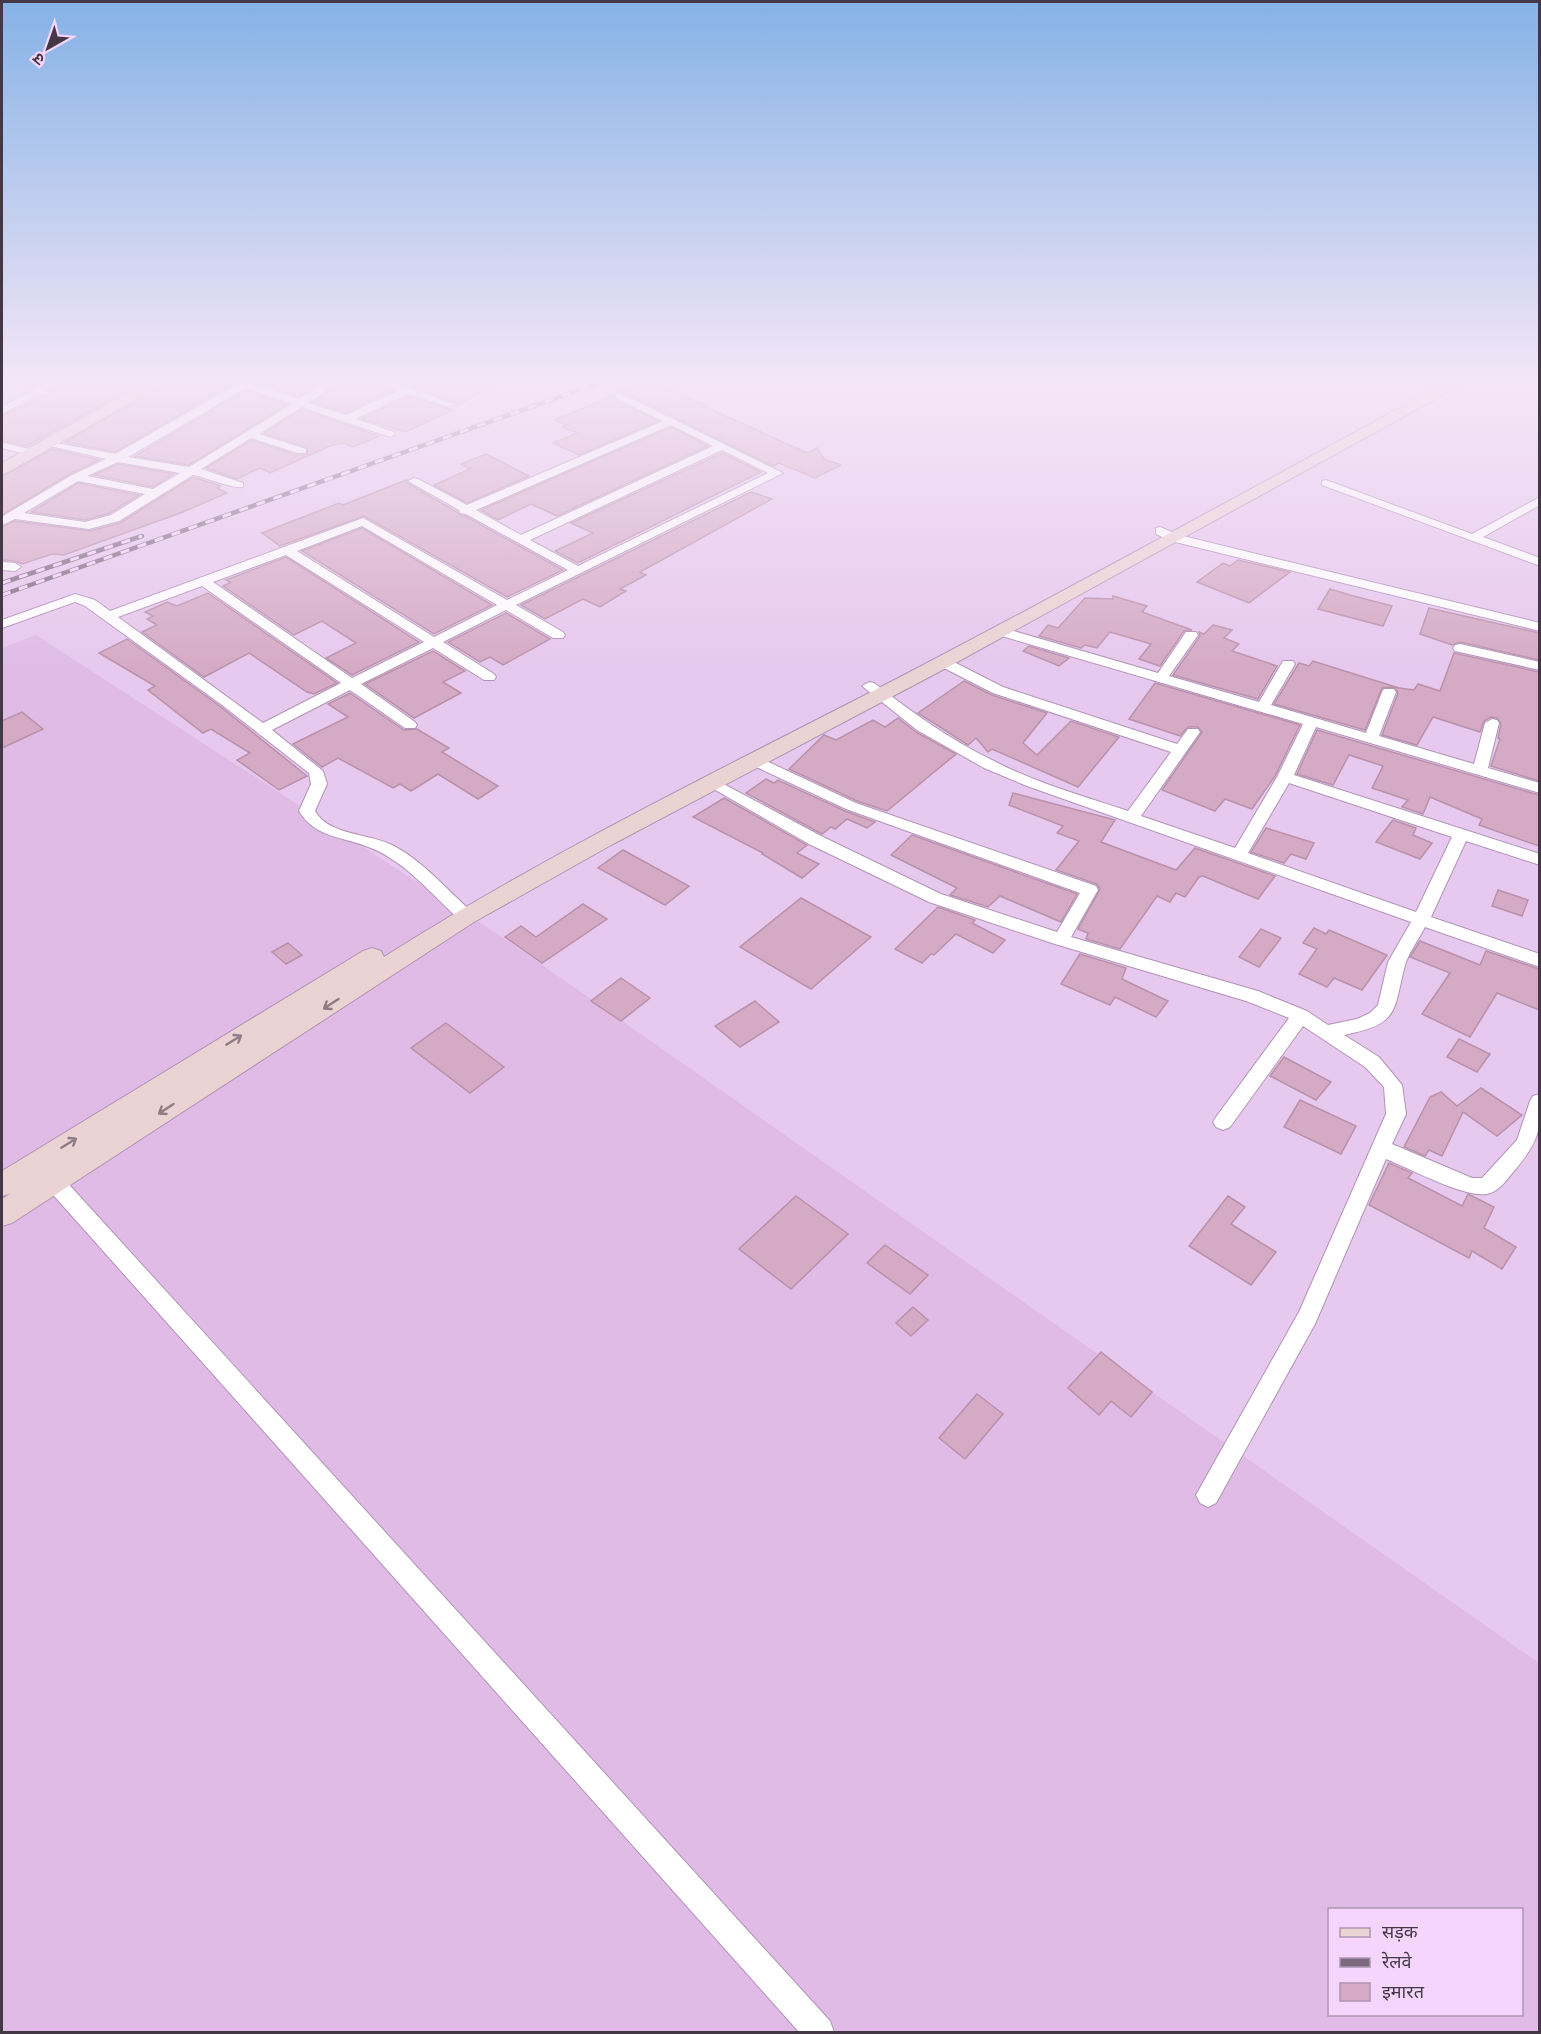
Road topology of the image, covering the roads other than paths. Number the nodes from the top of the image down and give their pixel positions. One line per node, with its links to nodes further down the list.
1 (73, 479): 16 (street)
2 (86, 479): 13 (street)
3 (177, 479): 13 (street)
4 (223, 479): 12 (street)
5 (540, 479): 15 (street)
6 (651, 479): 20 (street)
7 (765, 479): 25 (street)
8 (1266, 479): 18 (street)
9 (1275, 479): 18 (street)
10 (414, 481): 15 (street)
11 (1326, 483): 19 (street)
12 (239, 485)
13 (156, 493): 16 (street)
14 (1539, 500): 19 (street)
15 (465, 511): 20 (street)
16 (12, 515): 17 (street)
17 (2, 522)
18 (1168, 535): 30 (street); 31 (street); 42 (street)
19 (1473, 537): 22 (street)
20 (519, 540): 25 (street)
21 (287, 550): 26 (street); 27 (street); 34 (street)
22 (1539, 562)
23 (2, 566): 24 (street)
24 (15, 567)
25 (578, 571): 27 (street)
26 (203, 581): 28 (street); 41 (street)
27 (507, 605): 32 (street); 34 (street)
28 (109, 616): 29 (street); 48 (street)
29 (2, 624)
30 (1539, 627)
31 (1000, 632): 36 (street); 40 (street)
32 (558, 634)
33 (1191, 635): 40 (street)
34 (432, 643): 39 (street); 41 (street)
35 (1460, 648): 38 (street)
36 (943, 662): 42 (street); 51 (street)
37 (1288, 664): 44 (street)
38 (1539, 666)
39 (489, 678)
40 (1161, 678): 44 (street)
41 (352, 684): 47 (street); 48 (street)
42 (875, 691): 52 (street); 57 (street); 61 (street)
43 (1389, 692): 50 (street)
44 (1262, 708): 45 (street)
45 (1311, 723): 50 (street); 54 (street)
46 (1492, 723): 53 (street)
47 (410, 725)
48 (262, 729): 61 (street)
49 (1193, 732): 51 (street)
50 (1370, 740): 53 (street)
51 (1180, 750): 57 (street)
52 (755, 761): 55 (street); 63 (street)
53 (1480, 771): 56 (street)
54 (1284, 777): 58 (street); 59 (street)
55 (713, 784): 61 (street); 63 (street)
56 (1539, 788)
57 (1132, 817): 59 (street)
58 (1461, 835): 60 (street); 62 (street)
59 (1239, 855): 62 (street)
60 (1539, 860)
61 (460, 911): 70 (street)
62 (1420, 919): 64 (street); 66 (street)
63 (1061, 940): 65 (street)
64 (1539, 960)
65 (1300, 1016): 66 (street); 68 (street)
66 (1326, 1032): 69 (street)
67 (1539, 1101): 69 (street)
68 (1223, 1122)
69 (1381, 1148): 73 (street)
70 (45, 1172): 71 (street); 72 (street); 74 (street)
71 (2, 1185)
72 (2, 1214)
73 (1208, 1495)
74 (819, 2032)

